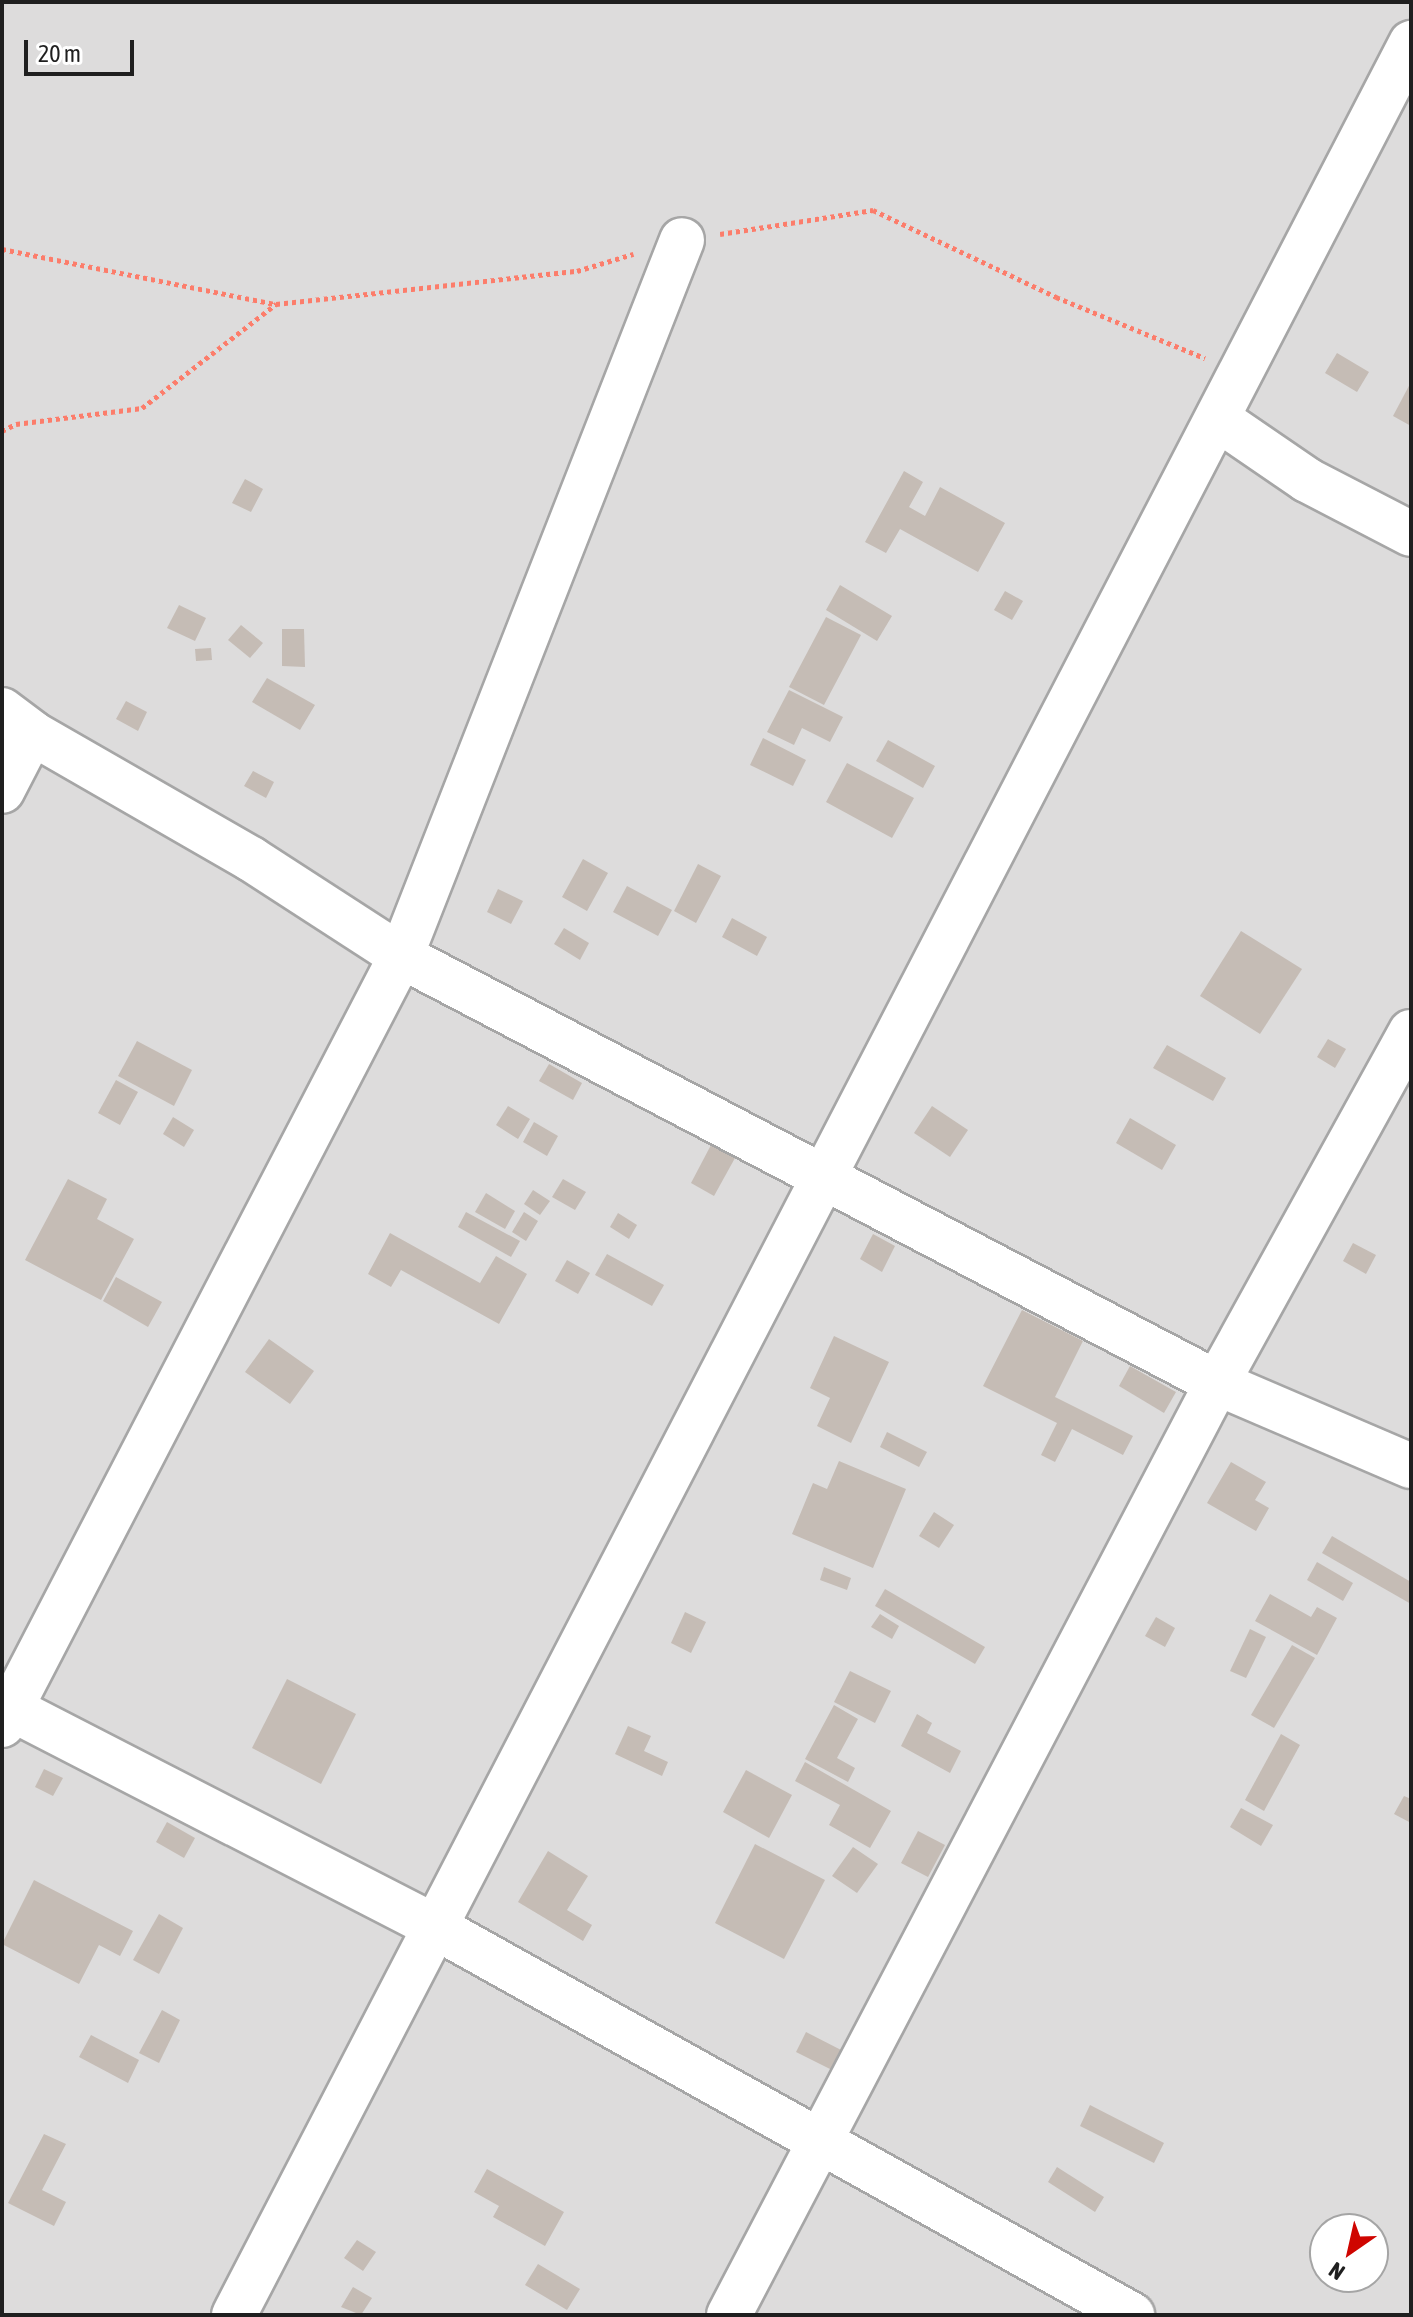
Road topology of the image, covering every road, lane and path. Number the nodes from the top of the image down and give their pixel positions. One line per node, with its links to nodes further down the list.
1 (1411, 43): 5 (street)
2 (682, 240): 9 (street)
3 (2, 249): 4 (path)
4 (276, 304)
5 (1218, 419): 6 (street); 11 (street)
6 (1411, 534)
7 (17, 722): 8 (street); 9 (street)
8 (2, 791)
9 (401, 956): 11 (street); 14 (street)
10 (1411, 1032): 12 (street)
11 (822, 1176): 12 (street); 15 (street)
12 (1217, 1383): 13 (street); 16 (street)
13 (1411, 1466)
14 (5, 1712): 15 (street)
15 (435, 1927): 16 (street); 17 (street)
16 (816, 2139): 18 (street); 19 (street)
17 (234, 2315)
18 (729, 2315)
19 (1132, 2315)

